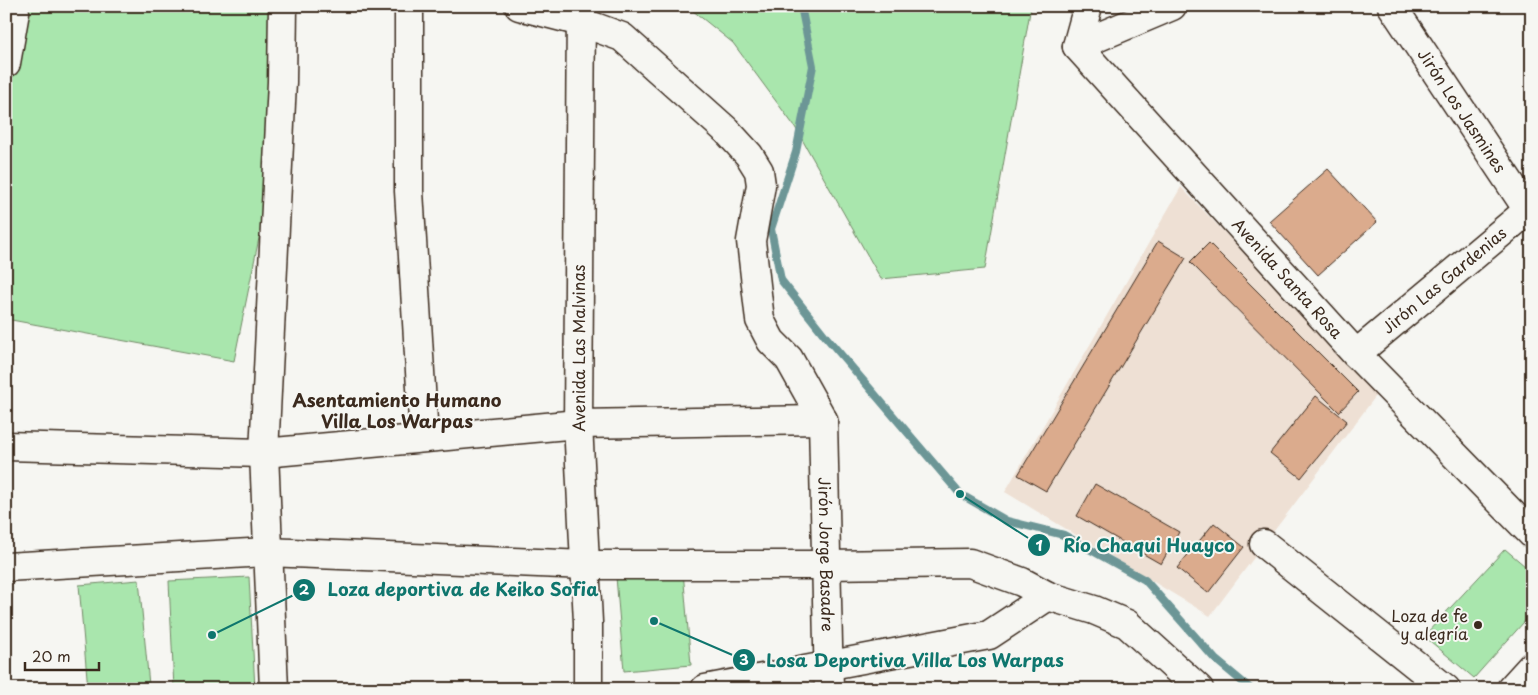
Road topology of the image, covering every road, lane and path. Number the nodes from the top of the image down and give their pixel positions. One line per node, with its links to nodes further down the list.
1 (283, 6): 17 (street)
2 (409, 6): 15 (street)
3 (519, 6): 8 (street)
4 (1088, 6): 9 (street)
5 (1172, 6): 9 (street)
6 (1392, 6): 11 (street, Jirón Los Jasmines)
7 (15, 12): 10 (street)
8 (581, 14): 13 (street); 14 (street, Avenida Las Malvinas)
9 (1077, 46): 12 (street, Avenida Santa Rosa)
10 (6, 63)
11 (1530, 212): 12 (street, Jirón Las Gardenias)
12 (1356, 354): 18 (street, Avenida Santa Rosa)
13 (823, 420): 14 (street); 22 (street, Jirón Jorge Basadre)
14 (578, 424): 15 (street); 21 (street, Avenida Las Malvinas)
15 (424, 437): 17 (street)
16 (6, 446): 17 (street)
17 (264, 453): 20 (street)
18 (1532, 534)
19 (1264, 544): 31 (street)
20 (267, 552): 21 (street); 23 (street); 27 (street)
21 (586, 565): 22 (street); 28 (street, Avenida Las Malvinas)
22 (826, 565): 24 (street); 26 (street, Jirón Jorge Basadre)
23 (6, 567)
24 (1048, 596): 26 (street); 30 (street)
25 (1532, 666): 32 (street)
26 (828, 678): 29 (street)
27 (274, 689)
28 (588, 689)
29 (706, 689)
30 (1200, 689)
31 (1446, 689)
32 (1512, 689)

